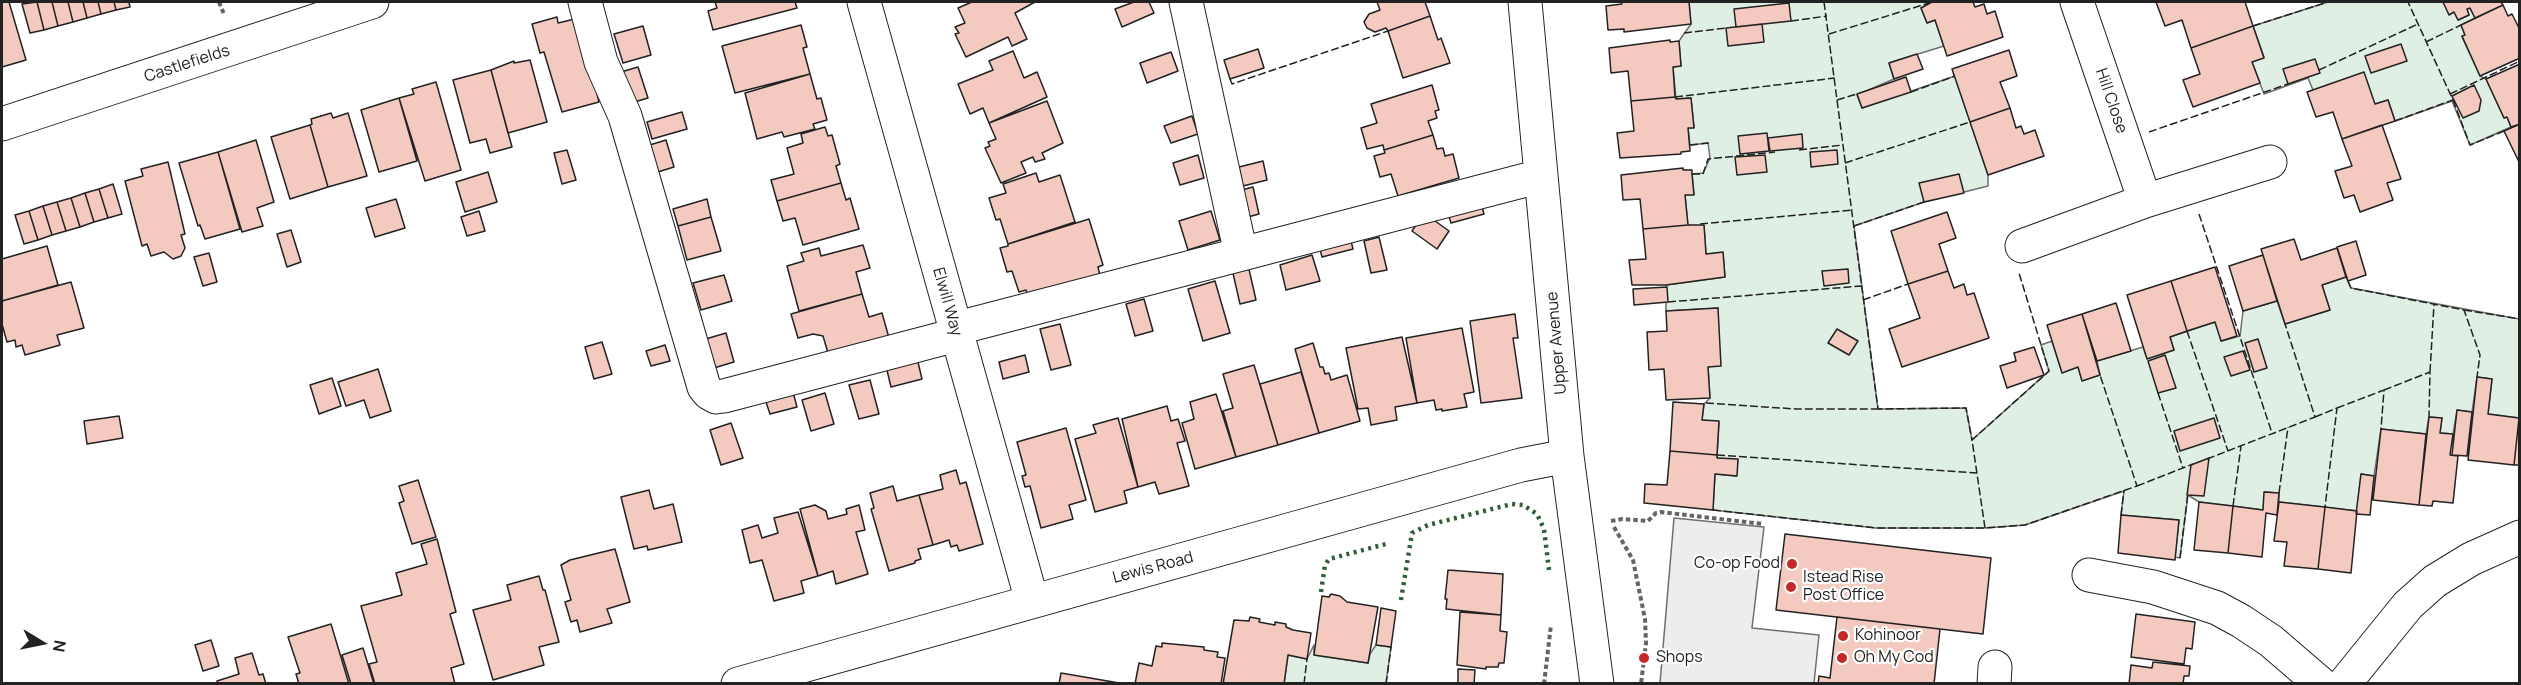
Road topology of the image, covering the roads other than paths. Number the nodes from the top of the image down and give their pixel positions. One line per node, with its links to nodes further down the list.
1 (372, 2): 7 (street, Castlefields)
2 (585, 2): 13 (street)
3 (864, 2): 13 (street, Elwill Way)
4 (1186, 2): 12 (street)
5 (1525, 2): 9 (street, Upper Avenue)
6 (2078, 2): 10 (street, Hill Close)
7 (2, 124)
8 (2270, 162): 10 (street)
9 (1541, 176): 12 (street); 14 (street, Upper Avenue)
10 (2145, 201): 11 (street)
11 (2022, 246)
12 (1240, 255): 13 (street)
13 (955, 332): 17 (street, Elwill Way)
14 (1568, 456): 17 (street, Lewis Road); 19 (street, Upper Avenue)
15 (2520, 537): 21 (street)
16 (2089, 574): 20 (street)
17 (1032, 601): 18 (street, Lewis Road)
18 (738, 684)
19 (1597, 684)
20 (2320, 684)
21 (2344, 684)

